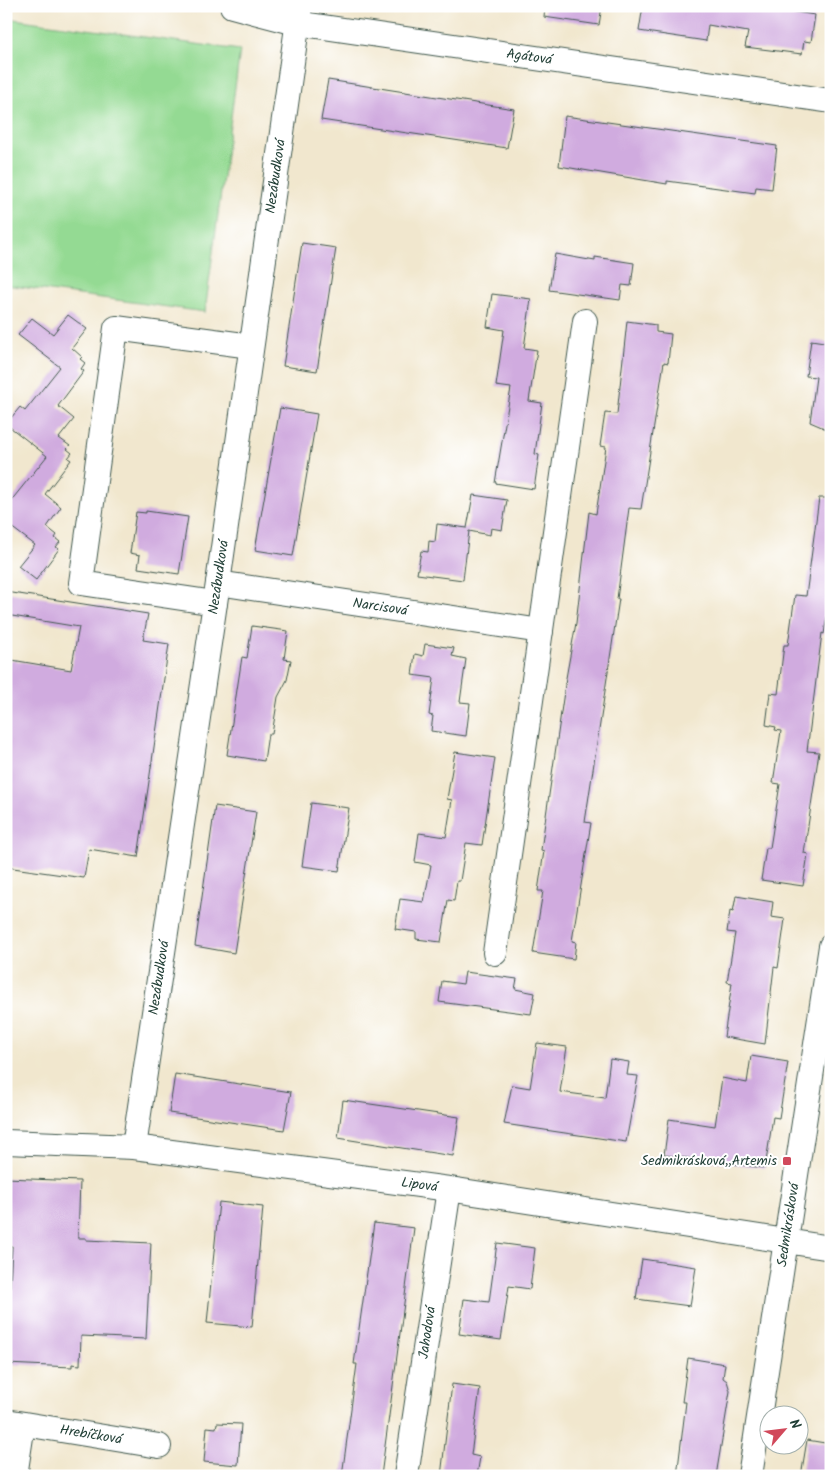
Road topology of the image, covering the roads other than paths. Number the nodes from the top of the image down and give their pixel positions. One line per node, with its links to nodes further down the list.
1 (232, 6): 2 (street, Agátová)
2 (298, 15): 3 (street, Agátová); 5 (street, Nezábudková)
3 (831, 101)
4 (585, 321): 7 (street)
5 (251, 346): 6 (street, Nezábudková); 6 (street, Narcisová)
6 (217, 593): 7 (street, Narcisová); 11 (street, Nezábudková)
7 (541, 631): 9 (street)
8 (831, 946): 13 (street, Sedmikrásková)
9 (495, 953)
10 (6, 1142): 11 (street, Lipová)
11 (134, 1147): 12 (street, Lipová)
12 (448, 1189): 13 (street, Lipová); 18 (street, Jahodová)
13 (787, 1240): 14 (street, Lipová); 19 (street, Sedmikrásková)
14 (831, 1248)
15 (15, 1423): 16 (street, Hrebíčková); 17 (street, Hrebíčková)
16 (159, 1446)
17 (15, 1476)
18 (406, 1476)
19 (750, 1476)

